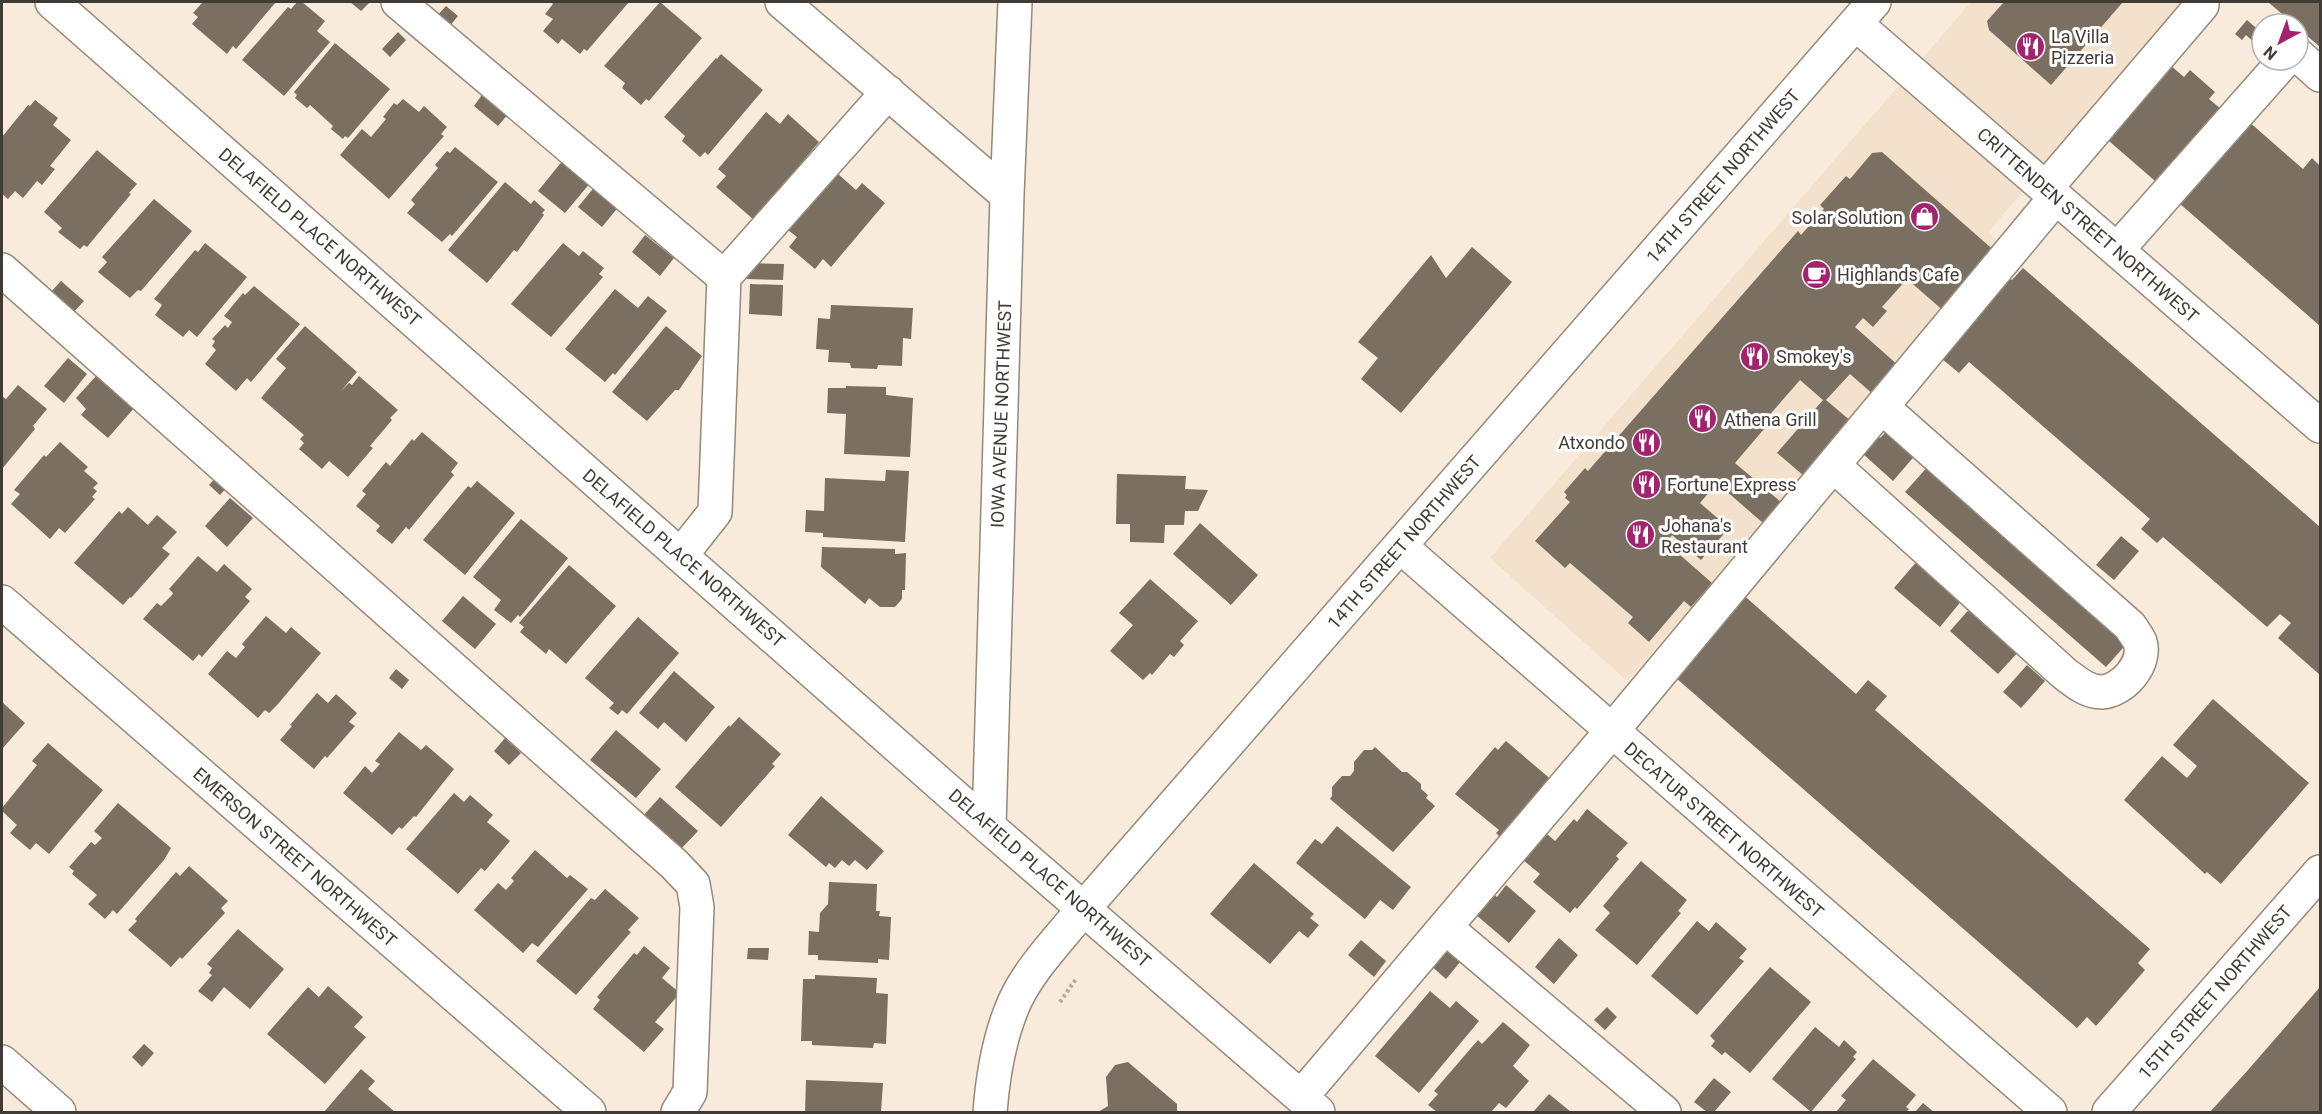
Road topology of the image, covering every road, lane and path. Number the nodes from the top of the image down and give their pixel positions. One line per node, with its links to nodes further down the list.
1 (52, 2): 18 (street, DELAFIELD PLACE NORTHWEST)
2 (398, 2): 13 (street)
3 (782, 2): 8 (street)
4 (1015, 2): 10 (street, IOWA AVENUE NORTHWEST)
5 (2202, 5): 9 (street)
6 (1865, 13): 9 (street, CRITTENDEN STREET NORTHWEST); 17 (street, 14TH STREET NORTHWEST)
7 (2274, 72): 11 (street)
8 (888, 92): 10 (street); 13 (street)
9 (2051, 193): 11 (street, CRITTENDEN STREET NORTHWEST); 14 (street)
10 (1007, 195): 21 (street, IOWA AVENUE NORTHWEST)
11 (2117, 250): 15 (street, CRITTENDEN STREET NORTHWEST)
12 (2, 270): 31 (street)
13 (724, 277): 18 (street)
14 (1882, 407): 16 (street); 16 (street)
15 (2320, 426)
16 (1833, 465): 20 (street)
17 (1400, 546): 20 (street, DECATUR STREET NORTHWEST); 23 (street, 14TH STREET NORTHWEST)
18 (681, 555): 21 (street, DELAFIELD PLACE NORTHWEST)
19 (2, 602): 30 (street, EMERSON STREET NORTHWEST)
20 (1611, 732): 24 (street); 34 (street, DECATUR STREET NORTHWEST)
21 (989, 827): 23 (street, DELAFIELD PLACE NORTHWEST)
22 (2320, 872): 35 (street, 15TH STREET NORTHWEST)
23 (1084, 908): 28 (street, DELAFIELD PLACE NORTHWEST); 32 (street, 14TH STREET NORTHWEST)
24 (1445, 927): 28 (street); 33 (street)
25 (1077, 969): 26 (path)
26 (1059, 1003)
27 (2, 1062): 29 (street)
28 (1309, 1105)
29 (59, 1113)
30 (589, 1113)
31 (678, 1113)
32 (990, 1113)
33 (1664, 1113)
34 (2050, 1113)
35 (2109, 1113)

